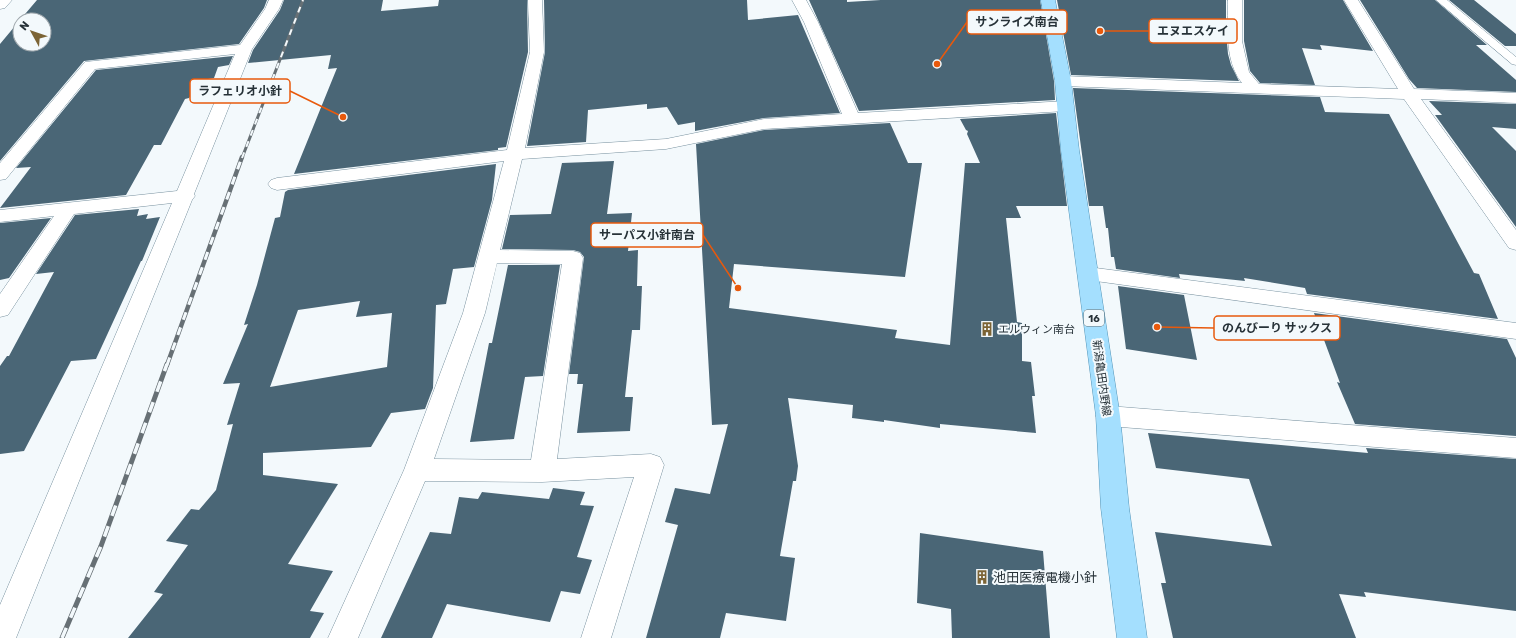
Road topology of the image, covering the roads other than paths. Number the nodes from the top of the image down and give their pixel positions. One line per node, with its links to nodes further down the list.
1 (5, 0): 9 (street)
2 (276, 0): 10 (street)
3 (535, 0): 18 (street)
4 (799, 0): 17 (street)
5 (1048, 0): 12 (main road, 新潟亀田内野線 / 16)
6 (1235, 0): 13 (street)
7 (1351, 0): 14 (street)
8 (1441, 0): 11 (lane)
9 (0, 5)
10 (245, 49): 19 (street); 21 (street)
11 (1516, 62)
12 (1064, 81): 13 (street); 16 (main road, 新潟亀田内野線 / 16)
13 (1254, 88): 14 (street)
14 (1409, 94): 15 (street); 24 (street)
15 (1516, 98)
16 (1066, 106): 17 (street); 26 (main road, 新潟亀田内野線 / 16)
17 (852, 118): 18 (street)
18 (514, 154): 20 (street); 25 (street)
19 (0, 175)
20 (277, 184)
21 (186, 196): 22 (street); 33 (street)
22 (68, 209): 23 (street); 27 (street)
23 (0, 216)
24 (1516, 244)
25 (488, 256): 31 (street); 32 (street)
26 (1088, 274): 28 (street); 29 (main road, 新潟亀田内野線 / 16)
27 (0, 310)
28 (1516, 331)
29 (1108, 416): 30 (street); 36 (main road, 新潟亀田内野線 / 16)
30 (1516, 448)
31 (417, 470): 32 (street); 34 (street)
32 (542, 470): 35 (street)
33 (1, 638)
34 (343, 638)
35 (596, 638)
36 (1132, 638)

